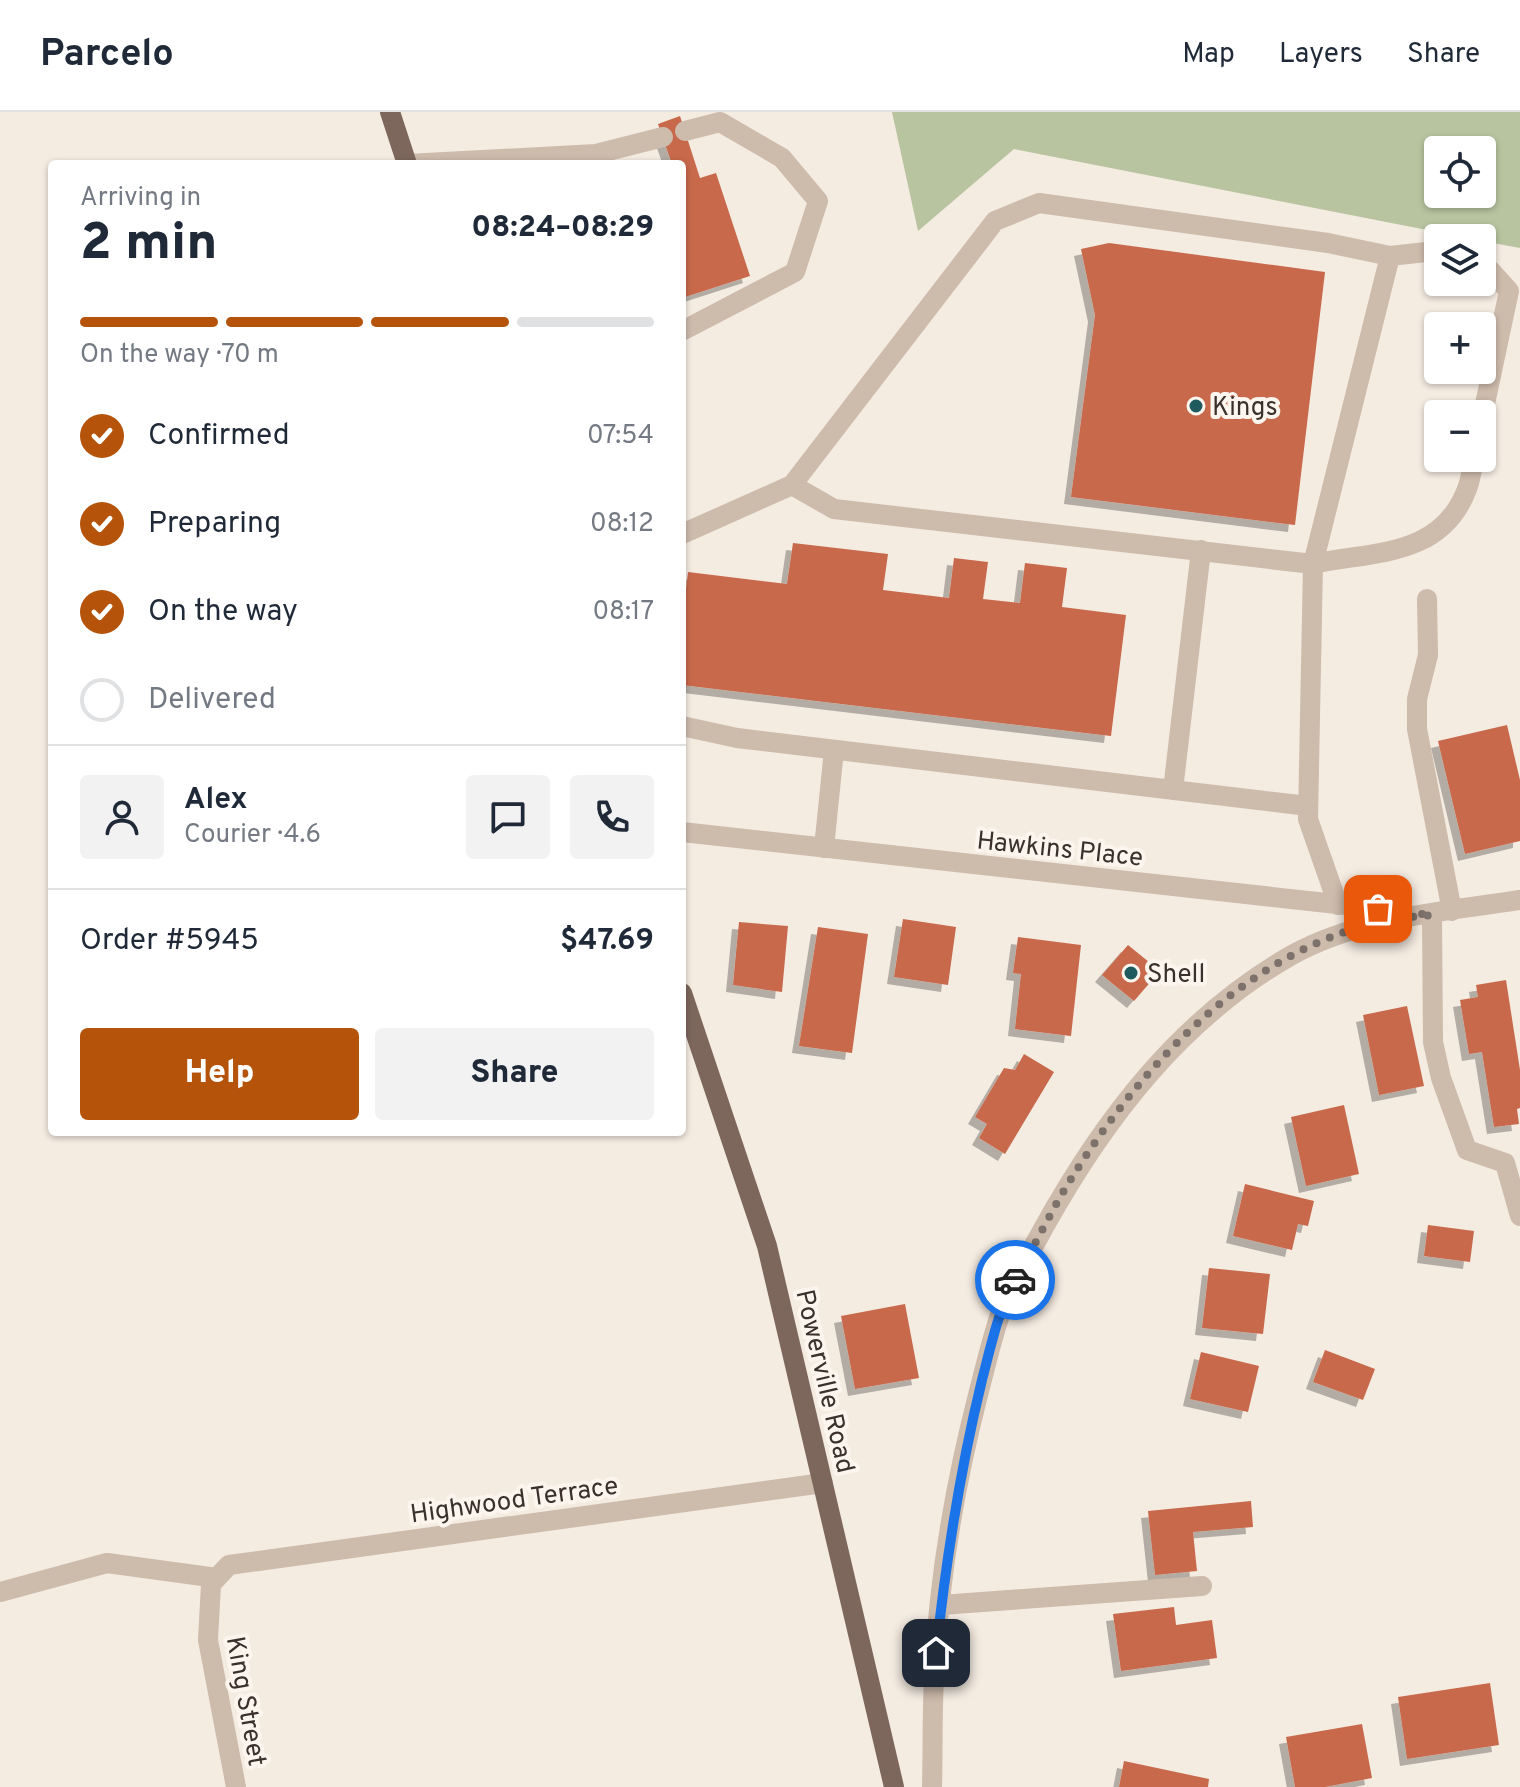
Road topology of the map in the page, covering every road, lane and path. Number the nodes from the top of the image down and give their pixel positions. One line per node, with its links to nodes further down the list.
1 (390, 112): 4 (main road)
2 (685, 131): 9 (street)
3 (663, 137): 5 (street)
4 (406, 160)
5 (483, 160)
6 (1424, 252): 7 (street)
7 (1390, 256): 12 (street); 15 (street)
8 (1496, 277): 10 (street)
9 (686, 329)
10 (1486, 400)
11 (1471, 472): 15 (street)
12 (792, 485): 13 (street); 14 (street)
13 (686, 528)
14 (1201, 550): 15 (street); 19 (street)
15 (1313, 564): 20 (street)
16 (1427, 599): 25 (street)
17 (686, 727): 18 (street)
18 (834, 750): 19 (street); 22 (street)
19 (1173, 790): 20 (street)
20 (1308, 806): 24 (street)
21 (686, 832): 22 (street, Hawkins Place)
22 (824, 848): 24 (street, Hawkins Place)
23 (1520, 900): 25 (street)
24 (1338, 905): 25 (street, Hawkins Place)
25 (1442, 913): 27 (street); 32 (street)
26 (686, 1005): 28 (main road, Powerville Road)
27 (1520, 1216)
28 (823, 1483): 29 (street, Highwood Terrace); 34 (main road, Powerville Road)
29 (217, 1578): 31 (street); 33 (street, King Street)
30 (1202, 1586): 32 (street)
31 (0, 1592)
32 (941, 1605): 35 (street)
33 (236, 1787)
34 (894, 1787)
35 (932, 1787)

